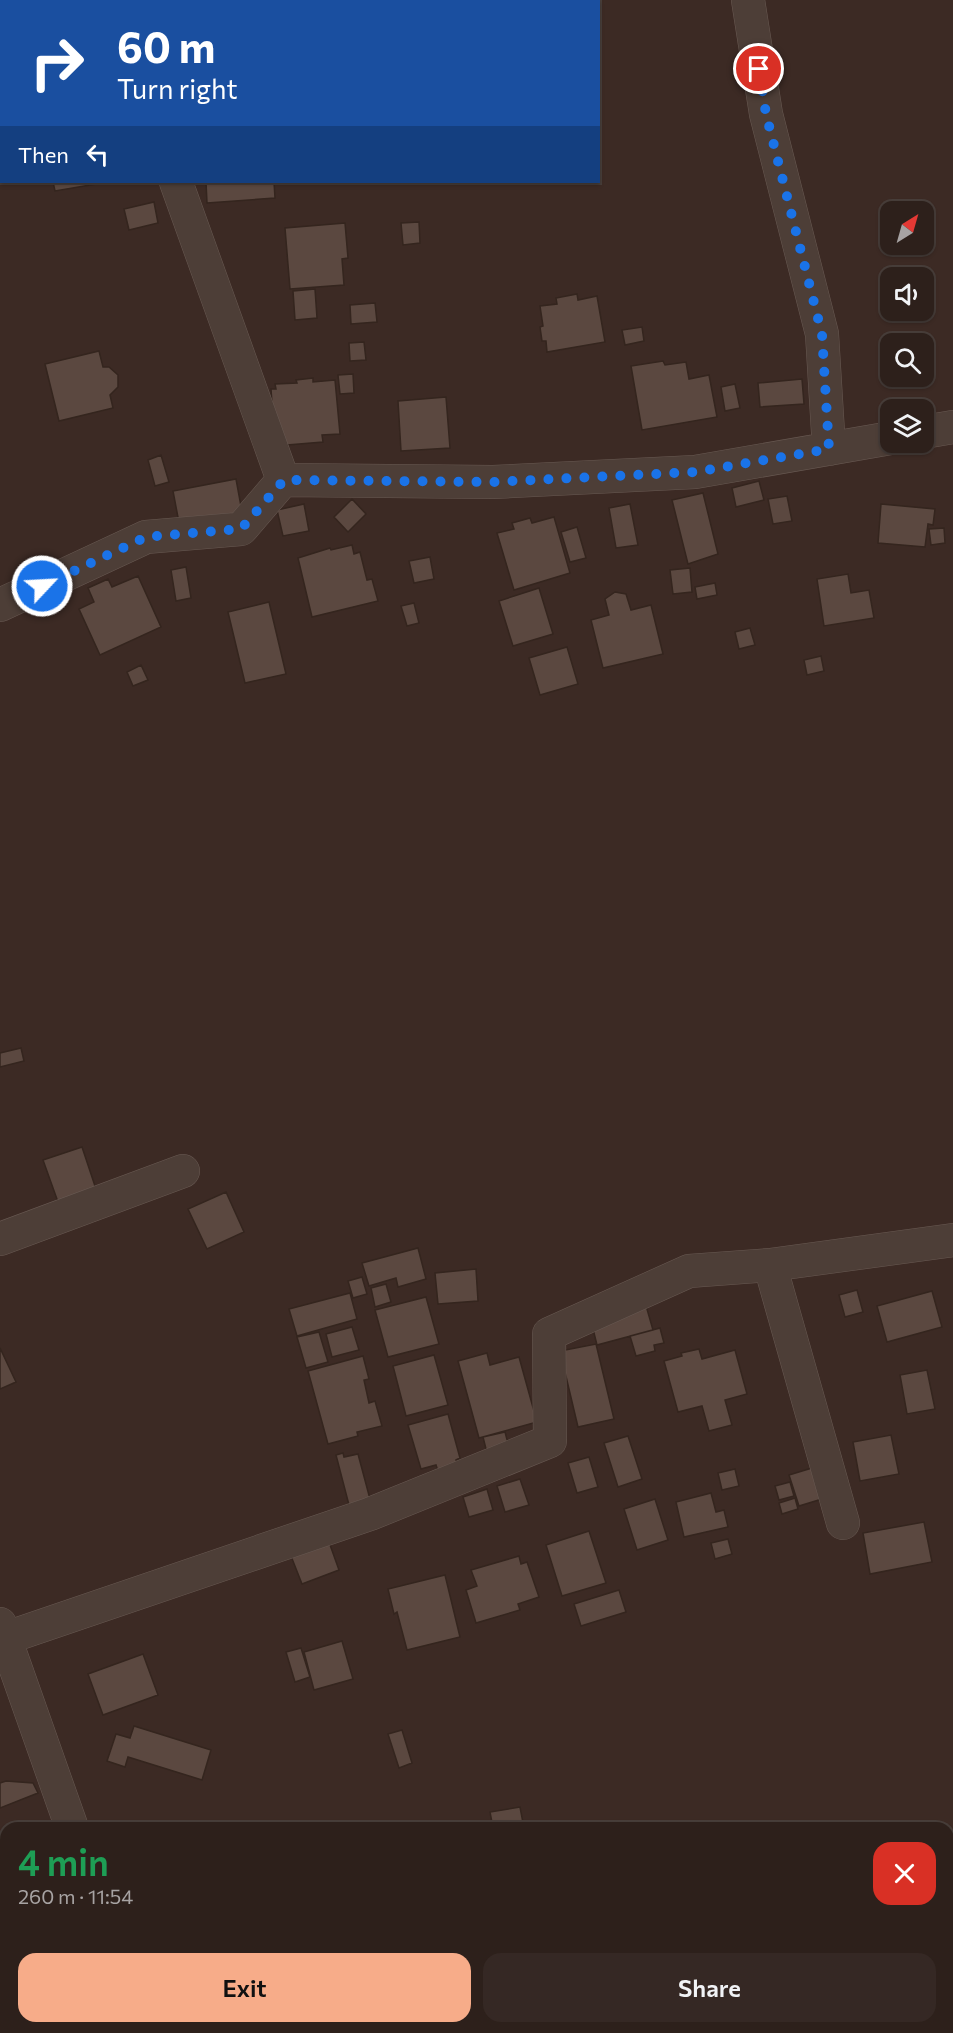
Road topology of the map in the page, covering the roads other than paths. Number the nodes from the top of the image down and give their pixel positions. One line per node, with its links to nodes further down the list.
1 (748, 0): 6 (street)
2 (176, 183): 7 (street)
3 (953, 427): 4 (street)
4 (934, 430)
5 (880, 440): 6 (street)
6 (829, 449): 7 (street)
7 (284, 480): 8 (street)
8 (0, 605)
9 (183, 1171): 10 (street)
10 (0, 1239)
11 (953, 1240): 12 (street)
12 (770, 1265): 13 (street); 14 (street)
13 (843, 1523)
14 (3, 1631): 15 (street)
15 (70, 1822)

